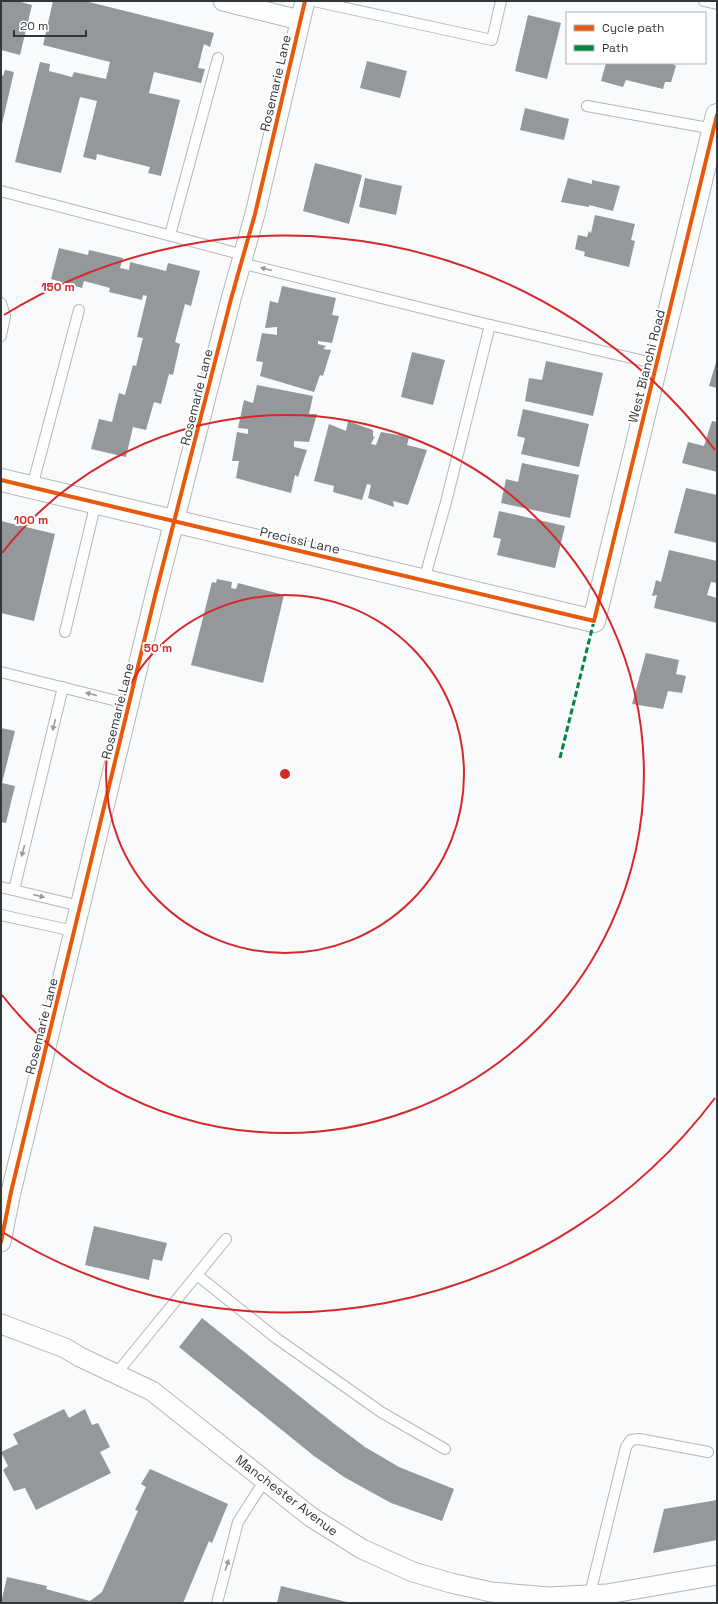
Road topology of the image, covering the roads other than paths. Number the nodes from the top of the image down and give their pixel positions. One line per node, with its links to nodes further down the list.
1 (223, 1): 7 (street)
2 (304, 1): 7 (street, Rosemarie Lane)
3 (314, 1): 4 (lane)
4 (501, 1)
5 (704, 1): 6 (lane)
6 (717, 4)
7 (300, 20): 13 (street, Rosemarie Lane)
8 (218, 58): 12 (lane)
9 (587, 106): 10 (lane)
10 (715, 122): 18 (street, West Bianchi Road)
11 (1, 191): 12 (lane)
12 (170, 235): 13 (lane)
13 (243, 259): 16 (lane, one-way to 13); 22 (street, Rosemarie Lane)
14 (1, 302): 17 (lane)
15 (79, 310): 20 (lane)
16 (490, 325): 18 (lane); 23 (lane)
17 (1, 336)
18 (656, 364): 24 (street, West Bianchi Road)
19 (1, 480): 20 (street, Precissi Lane)
20 (32, 487): 21 (street, Precissi Lane)
21 (96, 502): 22 (street, Precissi Lane); 25 (lane)
22 (175, 521): 23 (street, Precissi Lane); 28 (street, Rosemarie Lane)
23 (424, 580): 24 (street, Precissi Lane)
24 (594, 621)
25 (65, 632)
26 (1, 672): 27 (lane)
27 (63, 687): 28 (lane, one-way to 27); 30 (lane, one-way to 30)
28 (129, 704): 31 (street, Rosemarie Lane)
29 (1, 887): 30 (lane)
30 (14, 890): 31 (lane, one-way to 31)
31 (80, 906): 33 (street, Rosemarie Lane)
32 (1, 915): 33 (lane)
33 (74, 931): 34 (street, Rosemarie Lane)
34 (2, 1230)
35 (226, 1239): 36 (lane)
36 (197, 1275): 38 (lane); 39 (lane)
37 (1, 1324): 38 (street, Manchester Avenue)
38 (116, 1374): 41 (street, Manchester Avenue)
39 (445, 1449)
40 (708, 1452): 44 (lane)
41 (265, 1480): 43 (street, Manchester Avenue); 45 (lane, one-way to 41)
42 (717, 1575): 44 (street, Manchester Avenue)
43 (527, 1599): 44 (street, Manchester Avenue)
44 (589, 1599)
45 (218, 1603)

